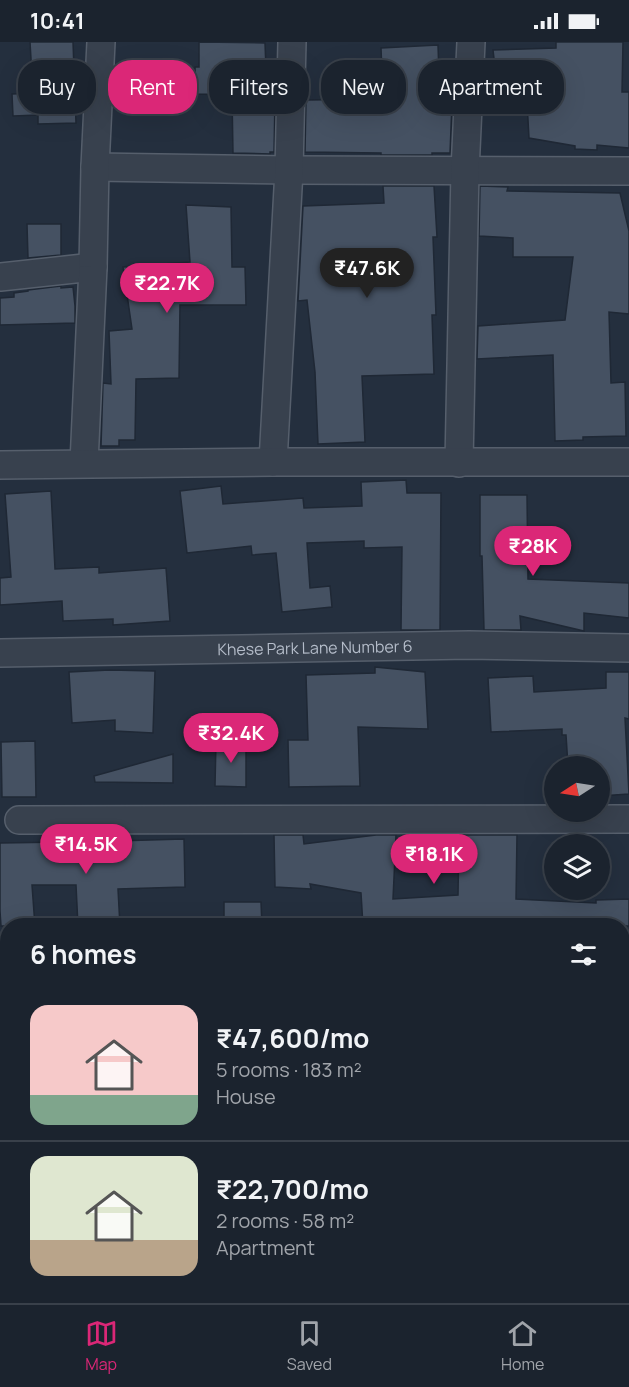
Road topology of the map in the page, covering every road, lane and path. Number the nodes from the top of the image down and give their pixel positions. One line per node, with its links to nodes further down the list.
1 (101, 42): 4 (street)
2 (292, 42): 5 (street)
3 (471, 42): 6 (street)
4 (94, 167): 5 (street); 8 (street)
5 (289, 170): 6 (street); 10 (street)
6 (465, 171): 7 (street); 13 (street)
7 (629, 171)
8 (93, 267): 9 (street); 12 (street)
9 (0, 277)
10 (273, 462): 12 (street); 13 (street)
11 (629, 462): 13 (street)
12 (84, 463): 14 (street)
13 (459, 463)
14 (0, 465)
15 (629, 648): 16 (street, Khese Park Lane Number 6)
16 (0, 653)
17 (19, 819): 18 (street)
18 (629, 819)

